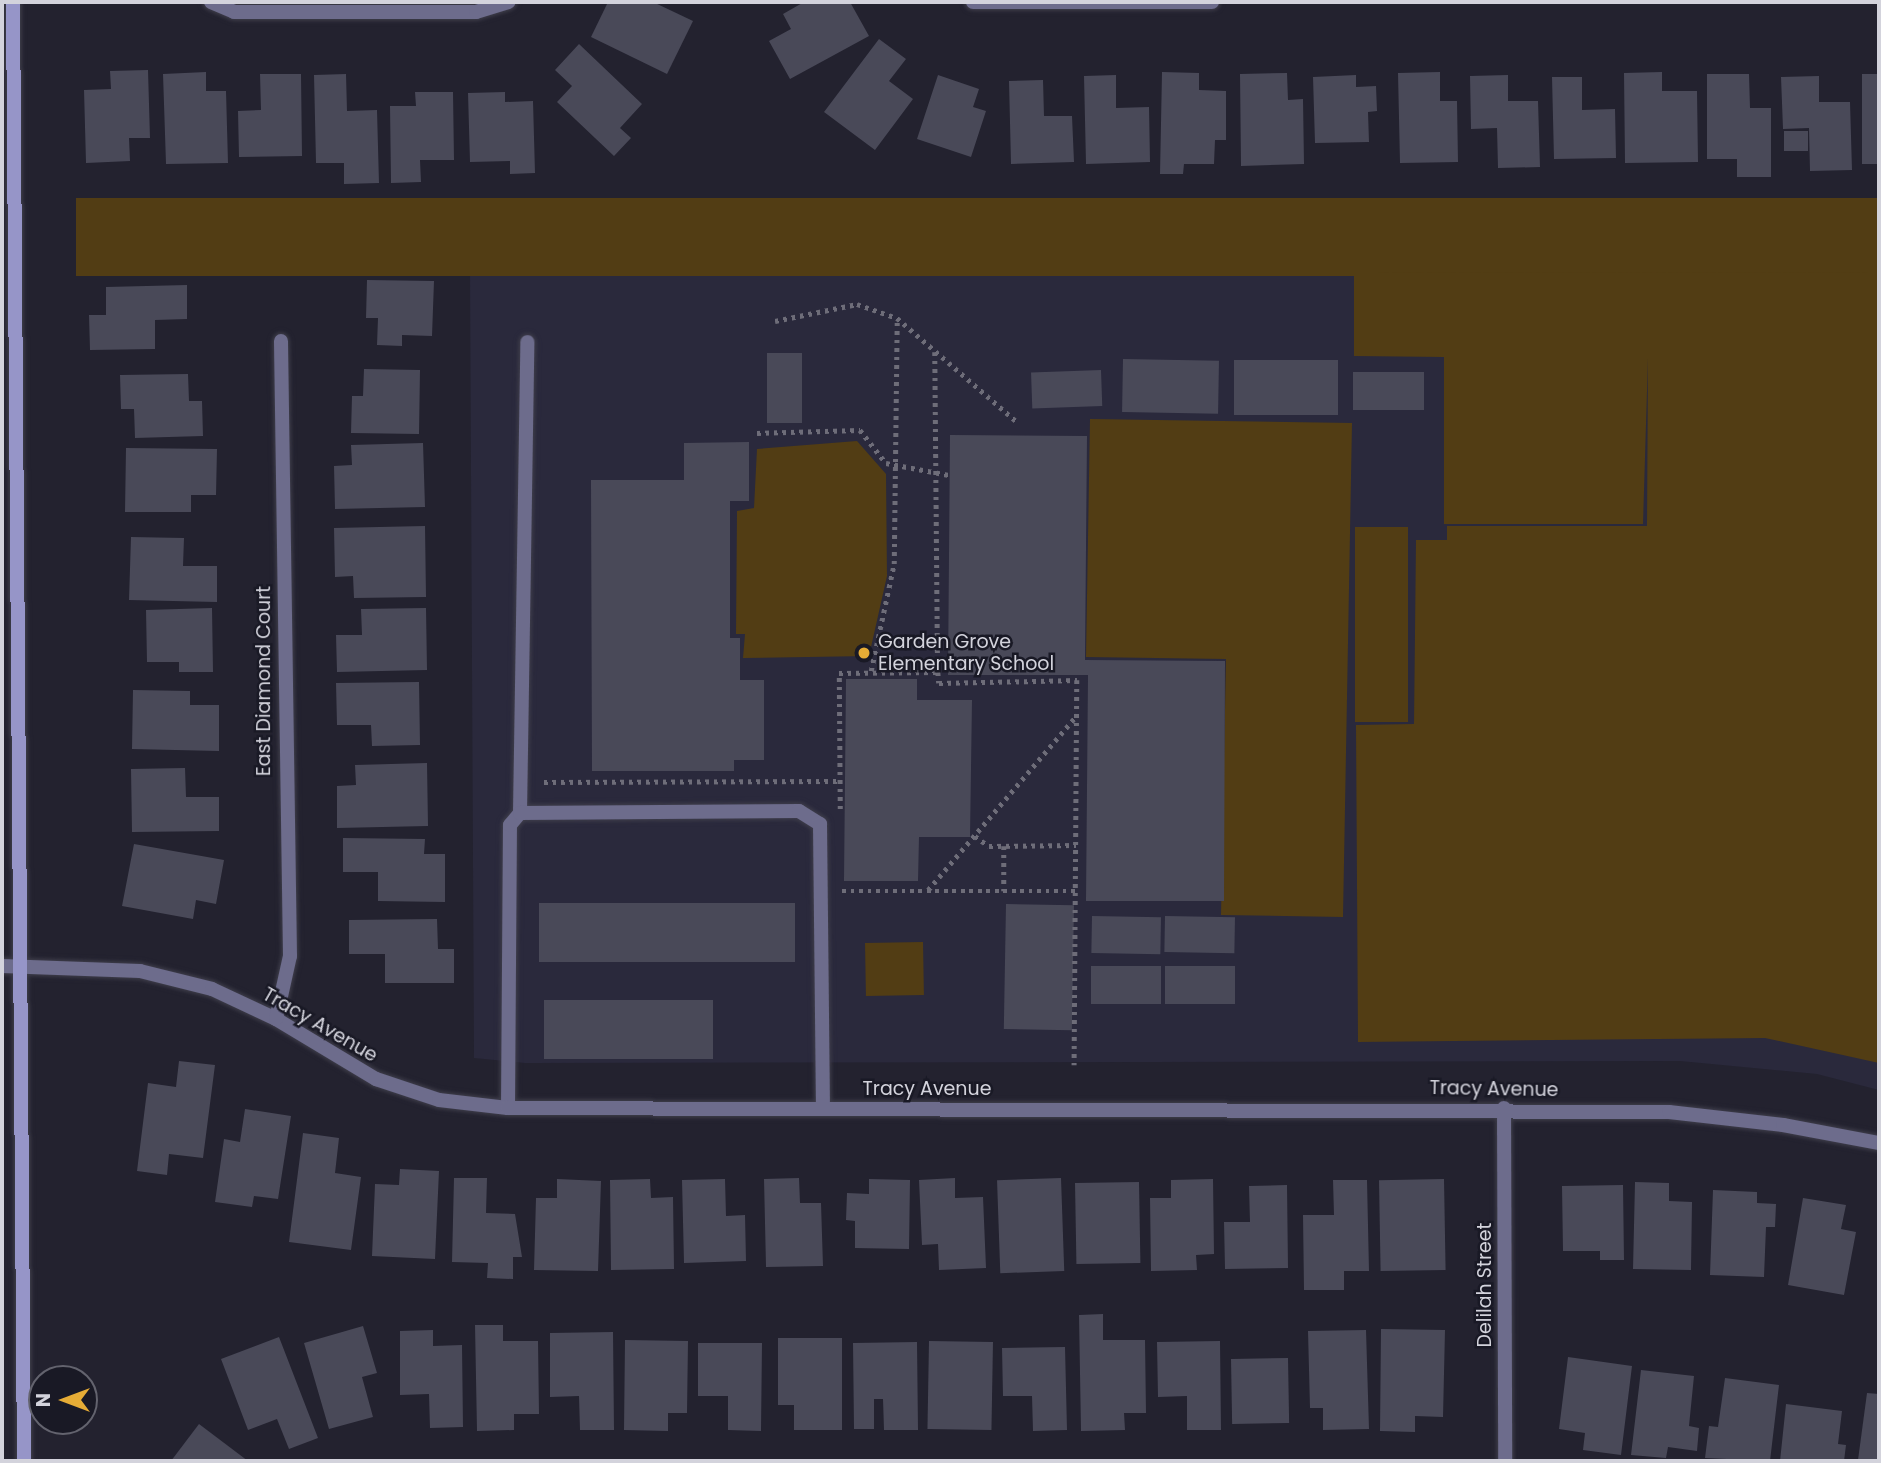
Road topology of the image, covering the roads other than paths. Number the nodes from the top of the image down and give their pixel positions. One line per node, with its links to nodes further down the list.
1 (13, 2): 10 (main road)
2 (211, 2): 3 (street)
3 (508, 2)
4 (973, 2): 5 (street)
5 (1212, 2)
6 (281, 341): 11 (street, East Diamond Court)
7 (527, 342): 8 (street)
8 (520, 813): 12 (street); 14 (street)
9 (2, 966): 10 (street, Tracy Avenue)
10 (20, 966): 11 (street, Tracy Avenue); 16 (main road)
11 (276, 1019): 12 (street, Tracy Avenue)
12 (508, 1108): 14 (street, Tracy Avenue)
13 (1504, 1108): 14 (street, Tracy Avenue); 15 (street, Tracy Avenue); 17 (street, Delilah Street)
14 (823, 1109)
15 (1879, 1143)
16 (24, 1461)
17 (1506, 1461)

